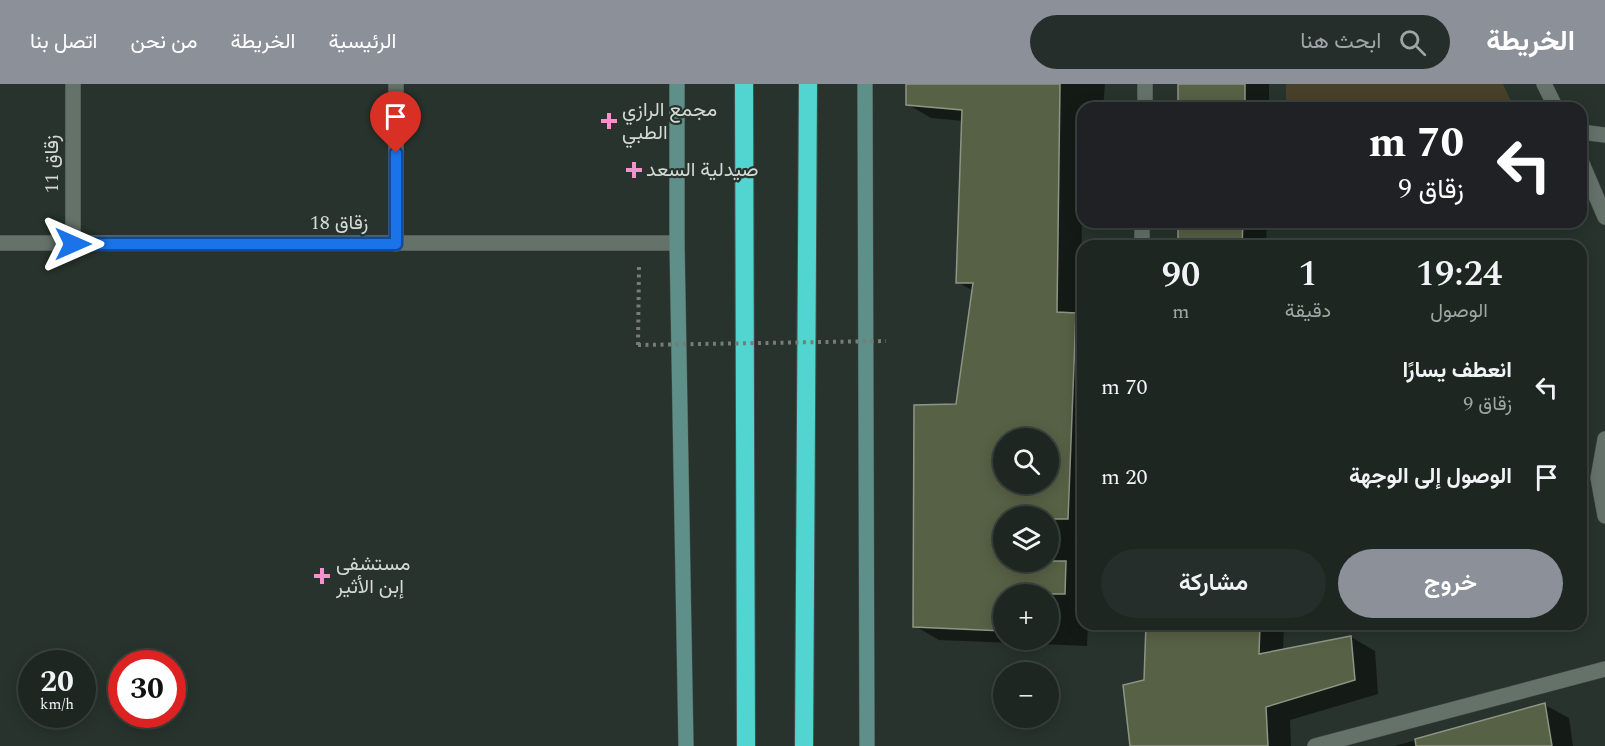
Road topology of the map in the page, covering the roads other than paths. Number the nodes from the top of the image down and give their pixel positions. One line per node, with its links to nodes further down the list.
1 (73, 84): 17 (street, زقاق 11)
2 (396, 84): 18 (street)
3 (677, 84): 16 (main road)
4 (744, 84): 23 (highway)
5 (808, 84): 24 (highway)
6 (865, 84): 25 (main road)
7 (1145, 84): 9 (street)
8 (1544, 84): 10 (street)
9 (1145, 102)
10 (1553, 102)
11 (1587, 133): 12 (street)
12 (1605, 135)
13 (1587, 175): 14 (street)
14 (1605, 217)
15 (0, 243): 17 (street, زقاق 18)
16 (677, 243): 18 (street, زقاق 18); 22 (main road)
17 (73, 244): 18 (street, زقاق 18)
18 (396, 244)
19 (1605, 439): 20 (street)
20 (1605, 516)
21 (1605, 669): 26 (street)
22 (686, 746)
23 (746, 746)
24 (804, 746)
25 (867, 746)
26 (1315, 746)

